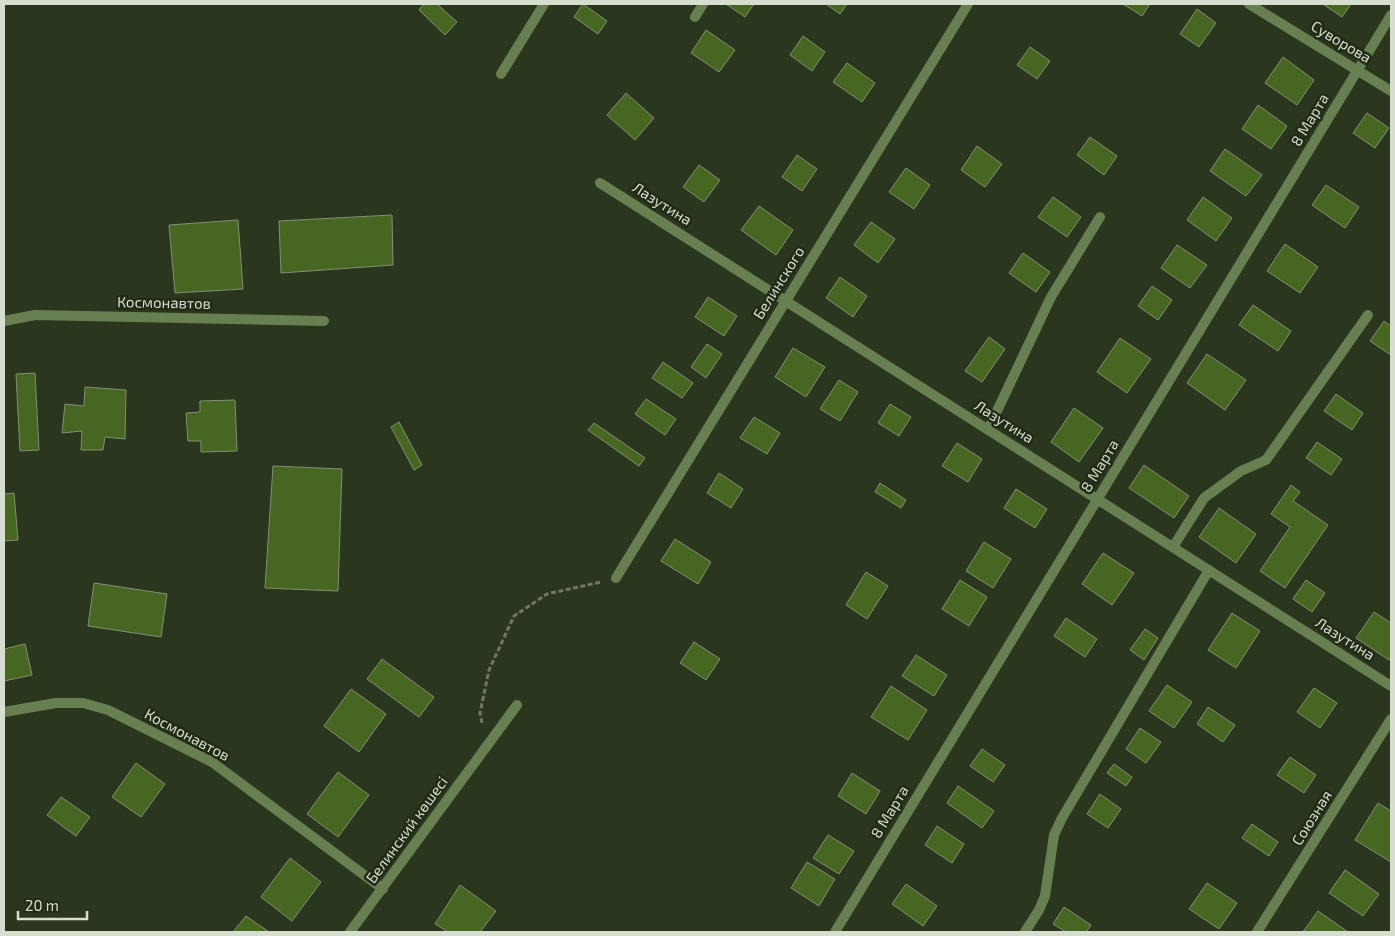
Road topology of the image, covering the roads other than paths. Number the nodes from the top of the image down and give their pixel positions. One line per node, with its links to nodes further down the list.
1 (544, 4): 8 (street)
2 (703, 4): 6 (street)
3 (968, 4): 12 (street, Белинского)
4 (1249, 4): 7 (street, Суворова)
5 (1391, 16): 7 (street, 8 Марта)
6 (695, 17)
7 (1358, 70): 9 (street, Суворова); 17 (street, 8 Марта)
8 (501, 74)
9 (1391, 91)
10 (600, 183): 12 (street, Лазутина)
11 (1100, 217): 16 (street)
12 (786, 301): 16 (street, Лазутина); 20 (street, Белинского)
13 (1368, 315): 18 (street)
14 (4, 321): 15 (street, Космонавтов)
15 (324, 321)
16 (988, 430): 17 (street, Лазутина)
17 (1098, 499): 18 (street, Лазутина); 27 (street, 8 Марта)
18 (1173, 547): 19 (street, Лазутина)
19 (1209, 570): 21 (street, Лазутина); 28 (street)
20 (616, 578)
21 (1391, 686)
22 (517, 705): 25 (street, Белинский көшесі)
23 (4, 712): 25 (street, Космонавтов)
24 (1391, 720): 29 (street, Союзная)
25 (383, 889): 26 (street, Белинский көшесі)
26 (350, 932)
27 (835, 932)
28 (1024, 932)
29 (1257, 932)

